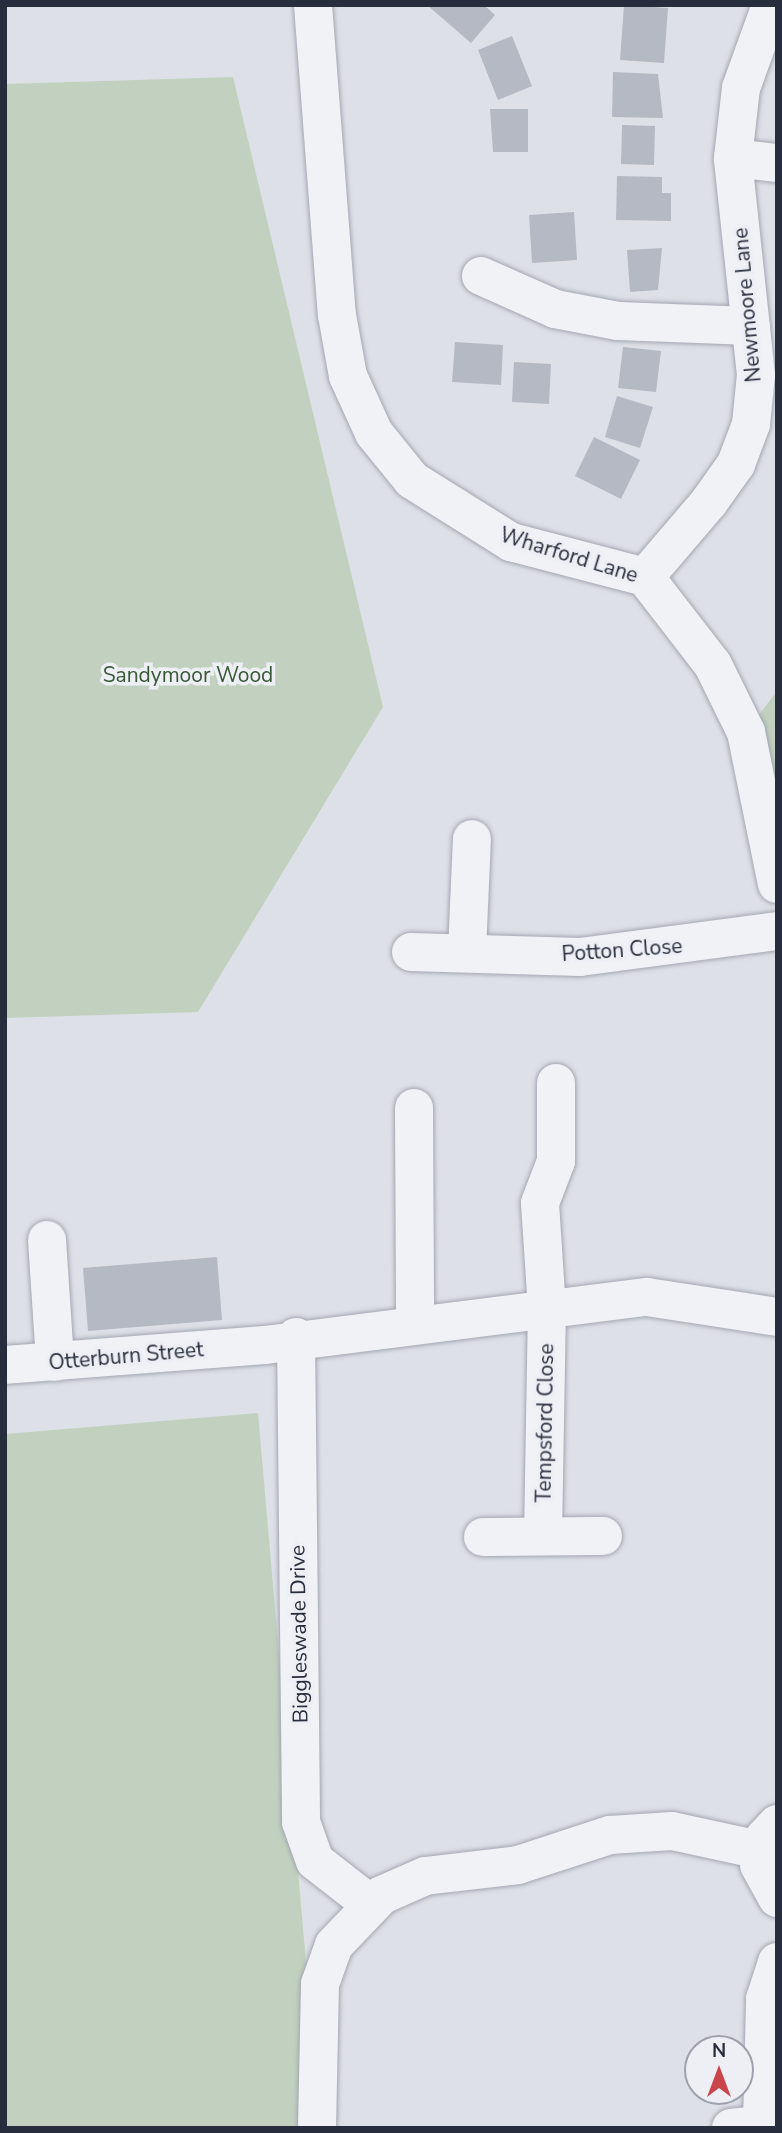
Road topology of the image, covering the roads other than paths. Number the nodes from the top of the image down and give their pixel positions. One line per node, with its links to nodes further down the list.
1 (313, 5): 7 (street, Wharford Lane)
2 (771, 5): 3 (street, Newmoore Lane)
3 (733, 158): 4 (street); 6 (street, Newmoore Lane)
4 (777, 163)
5 (481, 276): 6 (street)
6 (751, 326): 7 (street, Newmoore Lane)
7 (645, 577): 9 (street, Wharford Lane)
8 (472, 839): 11 (street)
9 (777, 884)
10 (777, 931): 11 (street, Potton Close)
11 (467, 951): 12 (street, Potton Close)
12 (411, 952)
13 (556, 1083): 16 (street)
14 (414, 1108): 18 (street)
15 (47, 1240): 20 (street)
16 (547, 1309): 17 (street); 18 (street); 22 (street, Tempsford Close)
17 (777, 1317)
18 (415, 1322): 19 (street)
19 (296, 1338): 20 (street, Otterburn Street); 27 (street, Biggleswade Drive)
20 (55, 1362): 21 (street, Otterburn Street)
21 (5, 1365)
22 (543, 1536): 23 (street); 24 (street)
23 (603, 1536)
24 (483, 1537)
25 (768, 1837): 26 (street); 27 (street)
26 (777, 1898)
27 (369, 1903): 29 (street)
28 (777, 1962): 30 (street)
29 (317, 2128)
30 (731, 2128)

